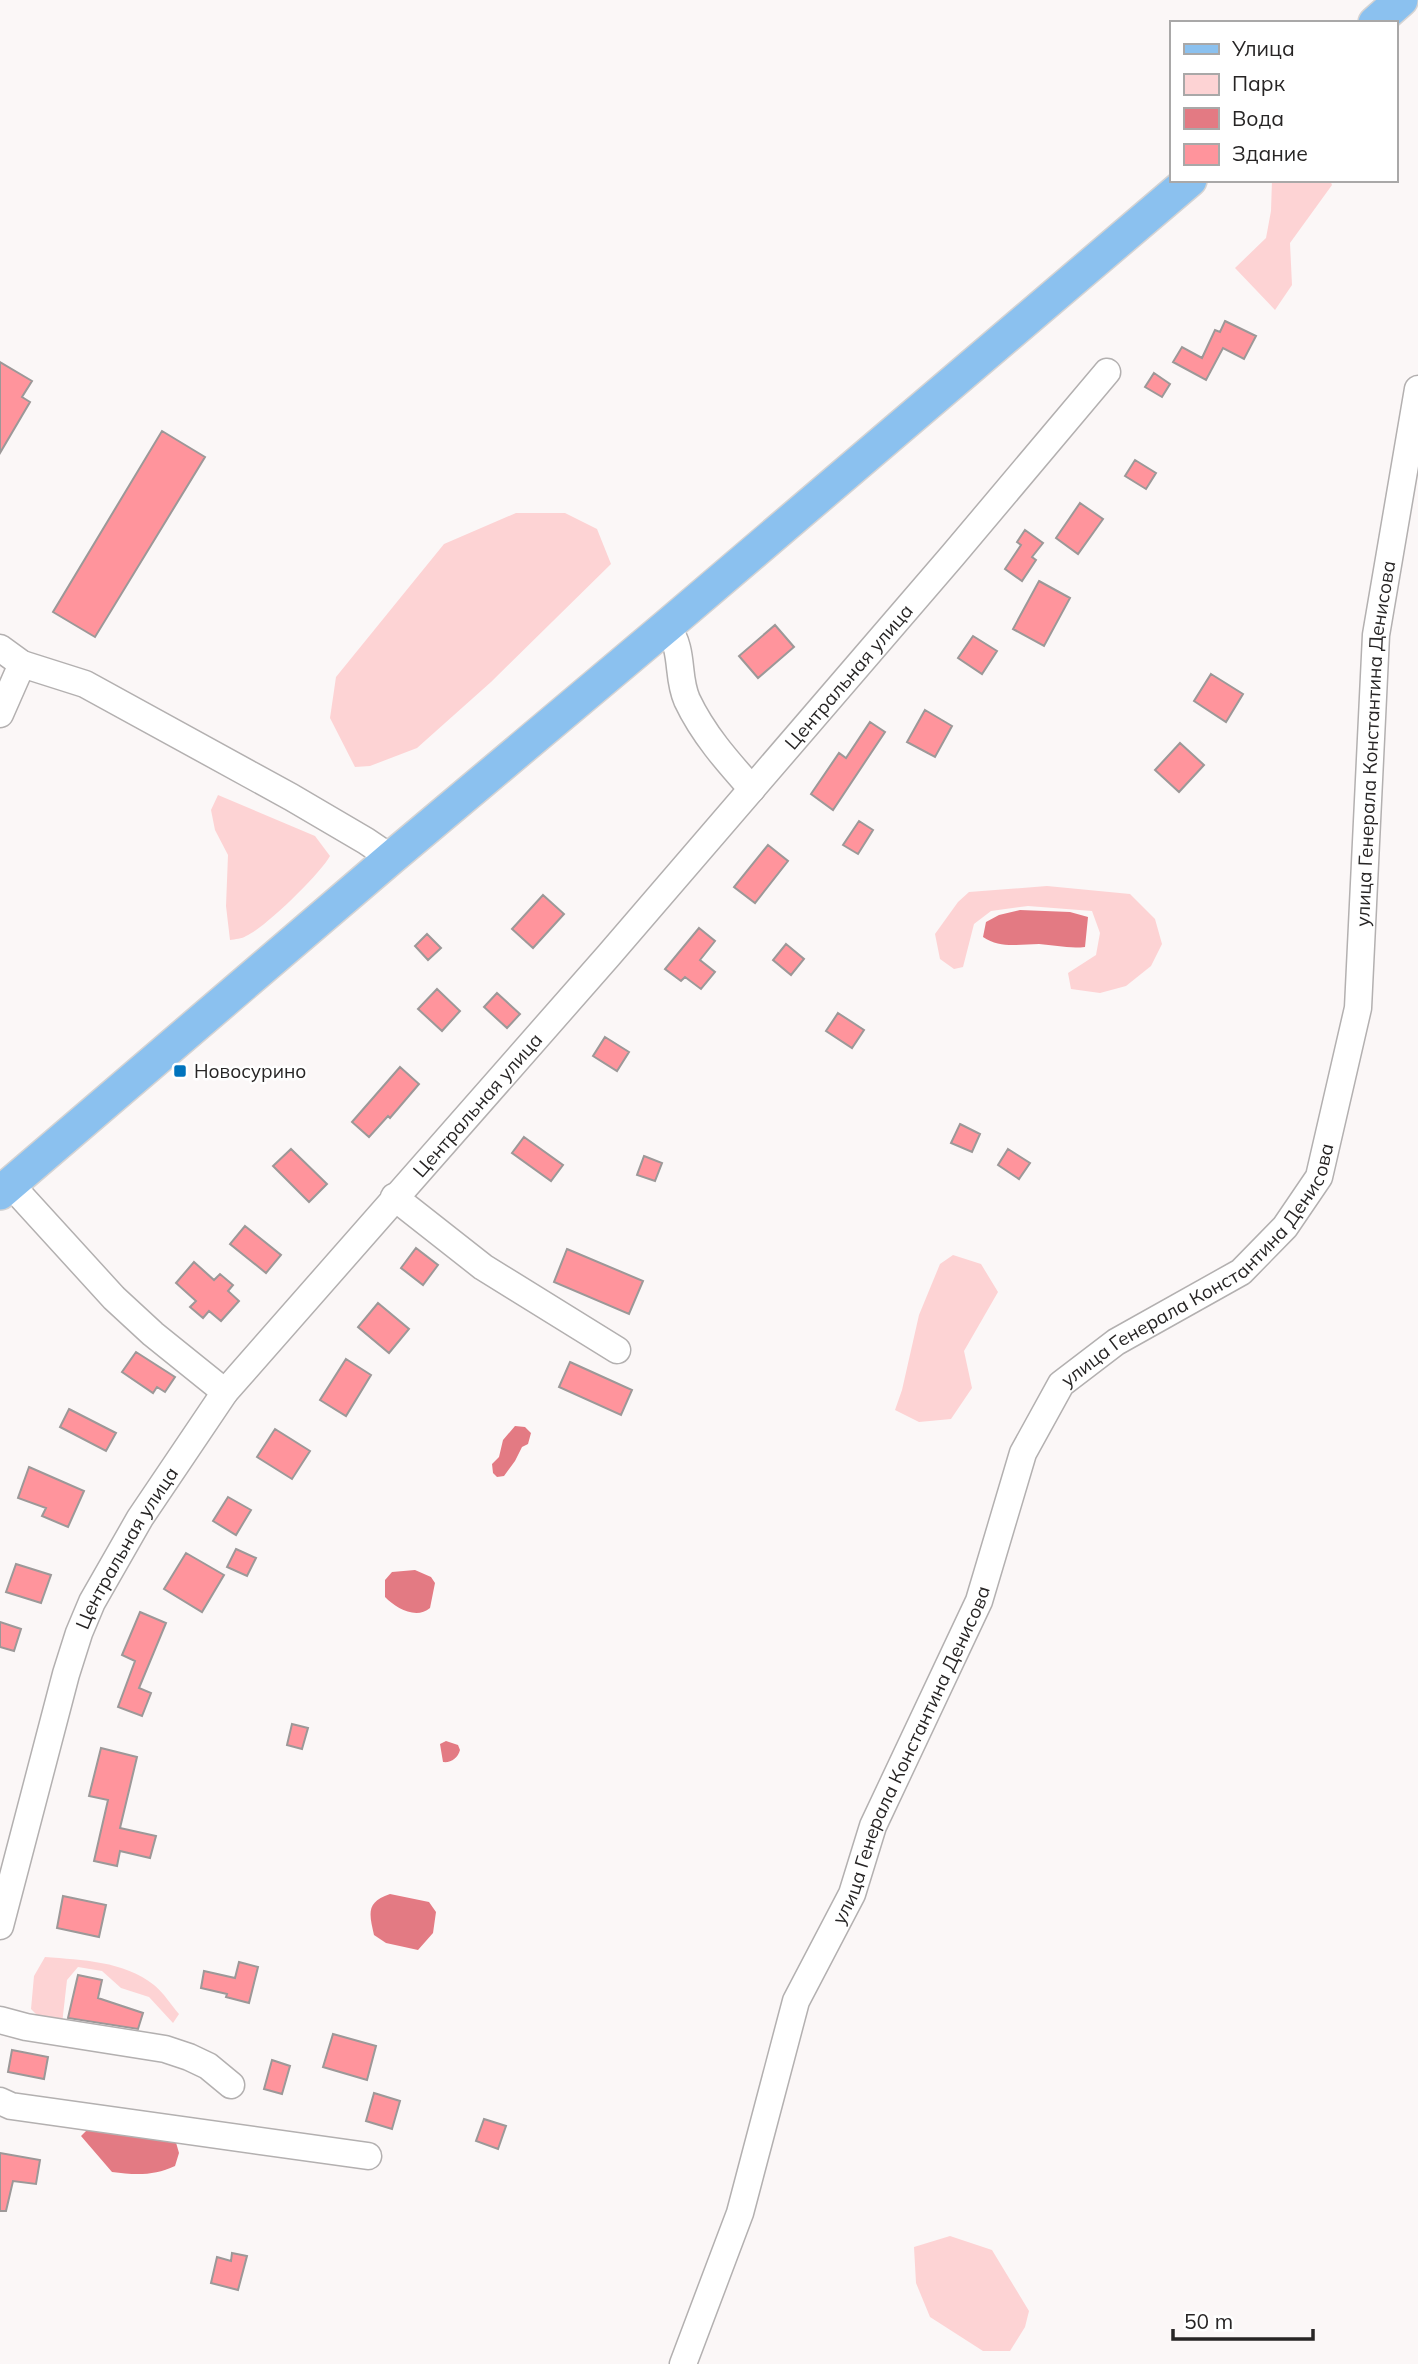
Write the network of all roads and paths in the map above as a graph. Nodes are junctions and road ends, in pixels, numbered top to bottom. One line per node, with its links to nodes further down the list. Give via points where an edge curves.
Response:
1 (1404, 0): 2 (street); 3 (main road)
2 (1418, 13)
3 (1378, 21)
4 (1188, 182): 7 (main road)
5 (1107, 372): 11 (street, Центральная улица)
6 (1418, 389): 22 (street, улица Генерала Константина Денисова, via 1376,635 1358,1008 1319,1177 1285,1227 1241,1272 1115,1342 1061,1384 1023,1453 979,1601 873,1826 852,1895 796,2001 740,2213)
7 (667, 626): 11 (street, via 676,639 686,697 712,744); 12 (main road)
8 (0, 648): 9 (street)
9 (22, 664): 10 (street); 12 (street, via 85,684 291,797)
10 (0, 714)
11 (751, 789): 14 (street, Центральная улица)
12 (391, 858): 13 (main road)
13 (5, 1189): 16 (street, via 153,1334)
14 (394, 1197): 15 (street, via 483,1267); 16 (street, Центральная улица)
15 (617, 1350)
16 (225, 1392): 17 (street, Центральная улица, via 140,1518 92,1602 66,1674)
17 (0, 1926)
18 (0, 2020): 19 (street, via 165,2049 208,2066)
19 (230, 2085)
20 (0, 2101): 21 (street)
21 (368, 2156)
22 (683, 2364)

